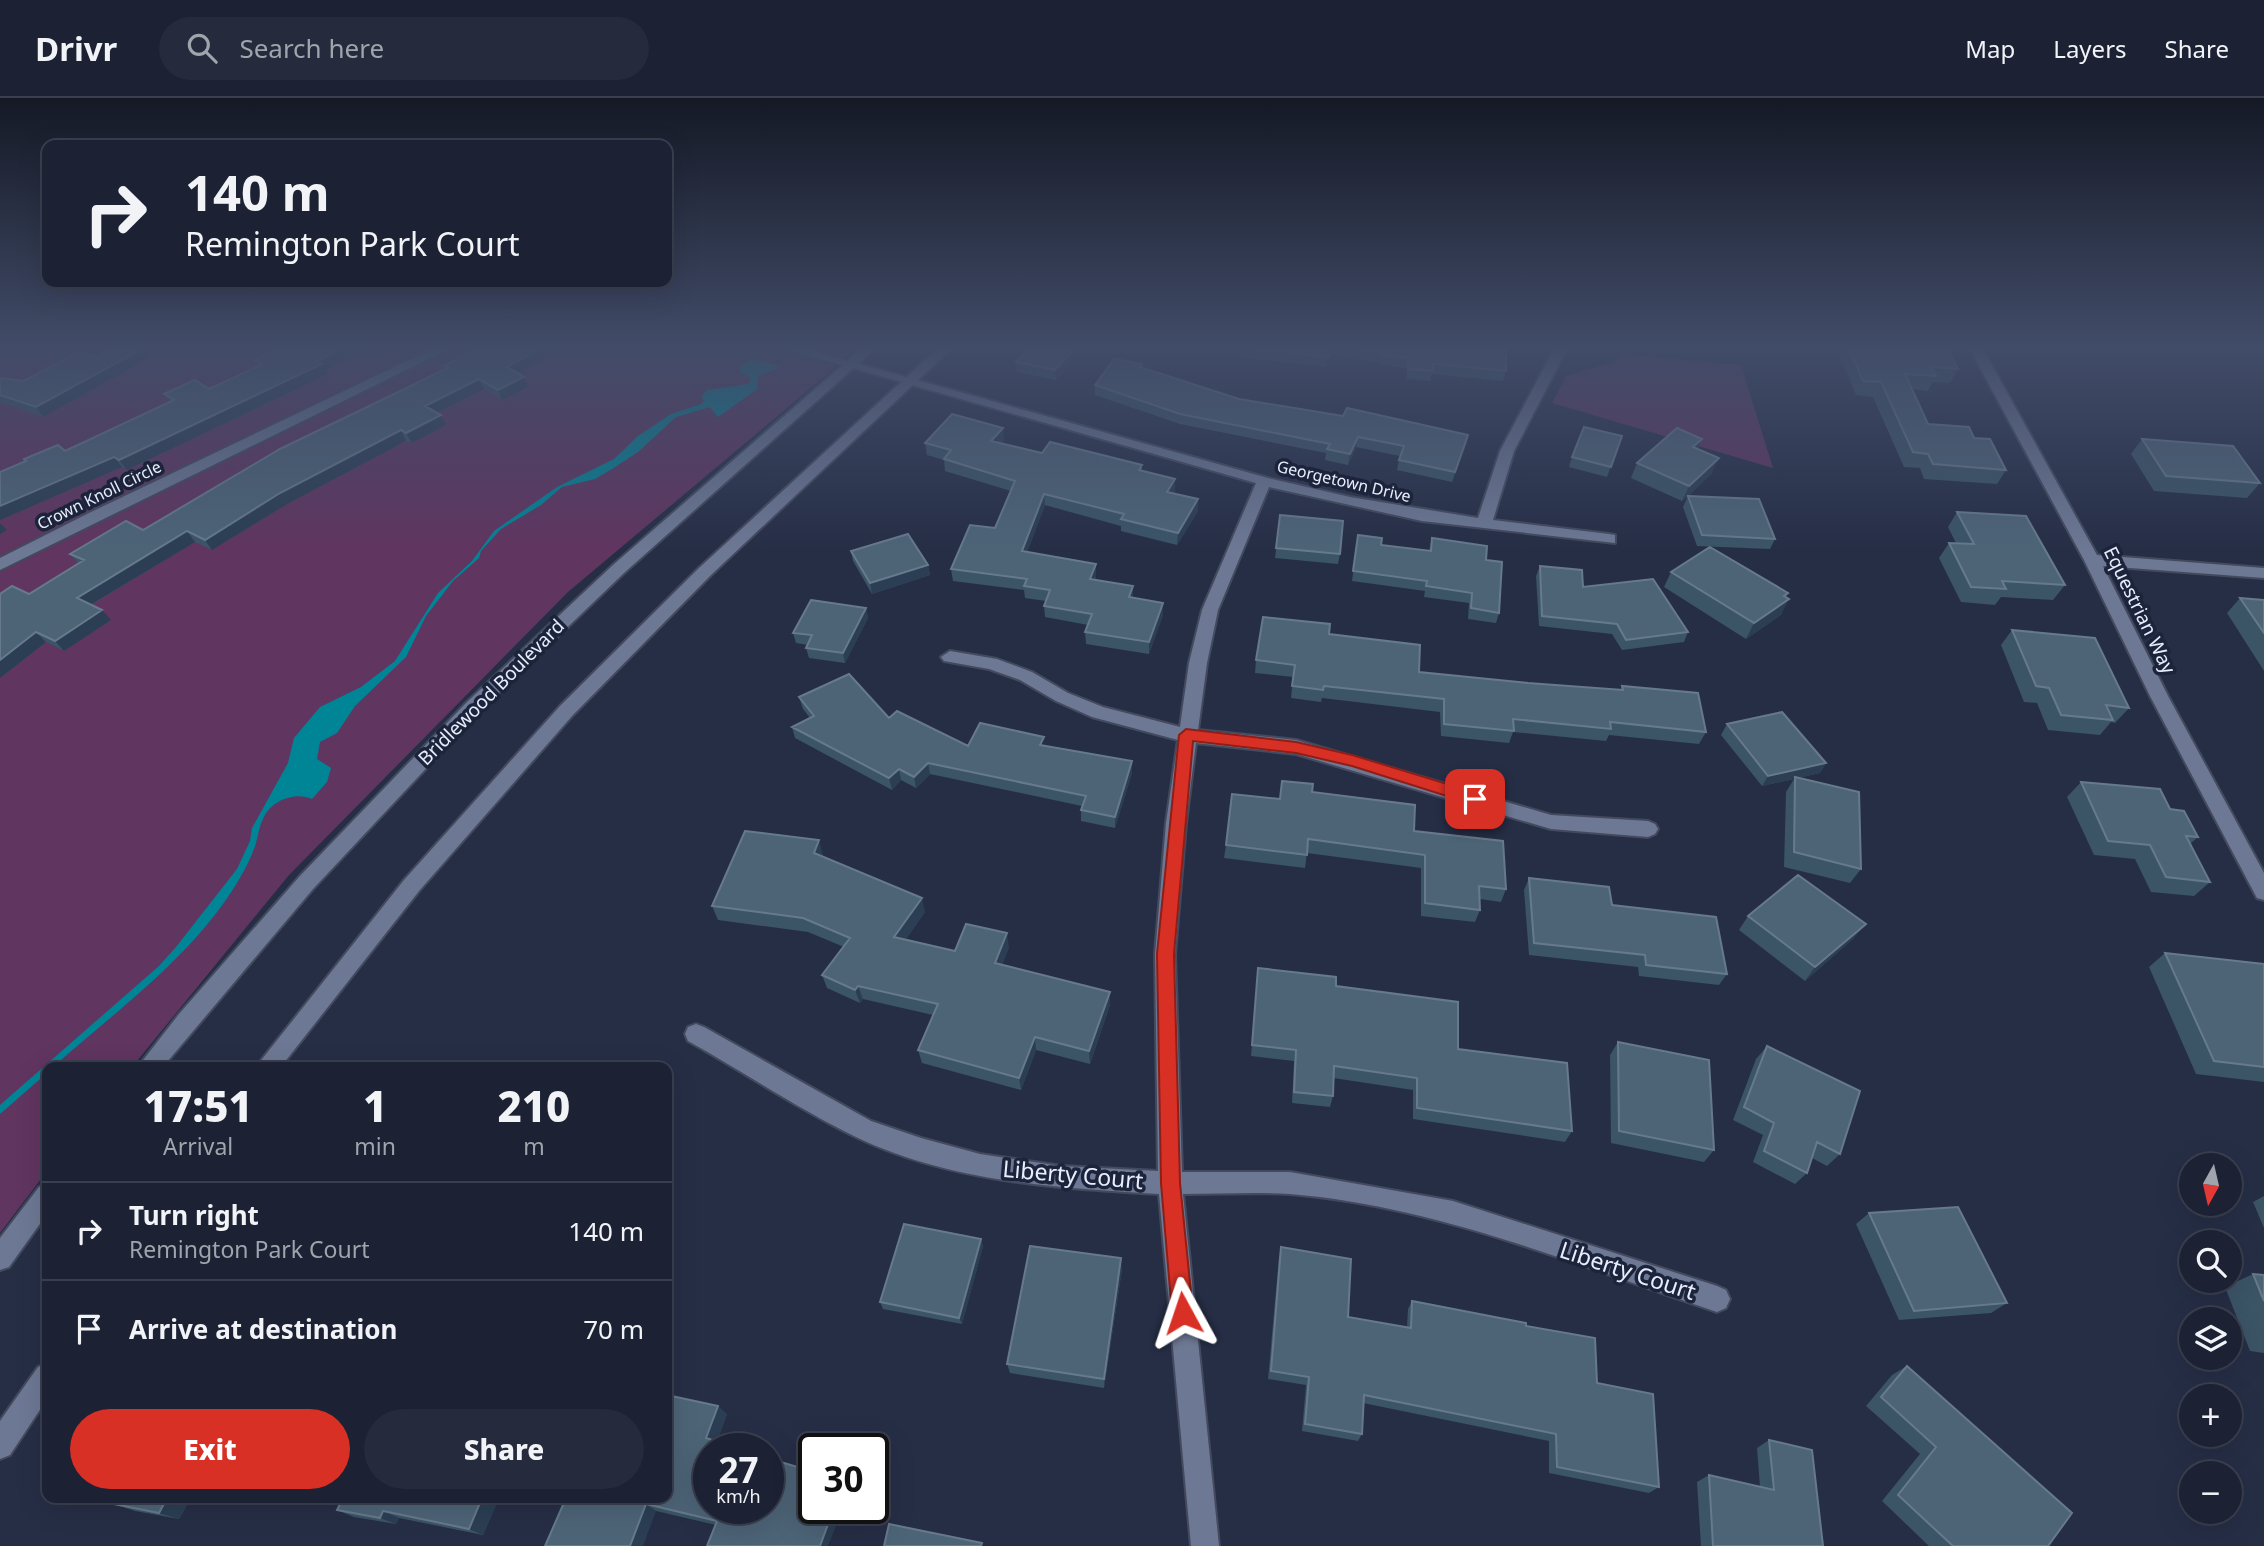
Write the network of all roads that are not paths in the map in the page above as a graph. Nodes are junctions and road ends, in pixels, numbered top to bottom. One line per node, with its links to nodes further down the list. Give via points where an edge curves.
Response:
1 (300, 417): 11 (street, Crown Knoll Circle)
2 (791, 417): 18 (street, Bridlewood Boulevard, via 472,707 274,917)
3 (871, 417): 19 (street, via 568,708 472,814)
4 (1035, 417): 7 (street, Georgetown Drive)
5 (1525, 417): 8 (street, via 1507,451)
6 (2014, 417): 10 (street, Equestrian Way)
7 (1264, 481): 8 (street, Georgetown Drive); 14 (street, via 1210,610)
8 (1484, 525): 9 (street, Georgetown Drive)
9 (1609, 539)
10 (2092, 560): 12 (street); 16 (street, Equestrian Way)
11 (0, 565)
12 (2264, 573)
13 (950, 657): 14 (street, via 991,663 1098,712)
14 (1186, 735): 15 (street, via 1296,747 1551,822); 20 (street, via 1166,954)
15 (1648, 829)
16 (2264, 892)
17 (696, 1034): 20 (street, Liberty Court, via 864,1129 921,1149 980,1165 1061,1177)
18 (153, 1062)
19 (272, 1062)
20 (1170, 1183): 23 (street, Liberty Court, via 1290,1183 1453,1213); 26 (street)
21 (42, 1202): 22 (street)
22 (0, 1258)
23 (1717, 1299)
24 (42, 1383): 25 (street)
25 (0, 1445)
26 (1205, 1546)

